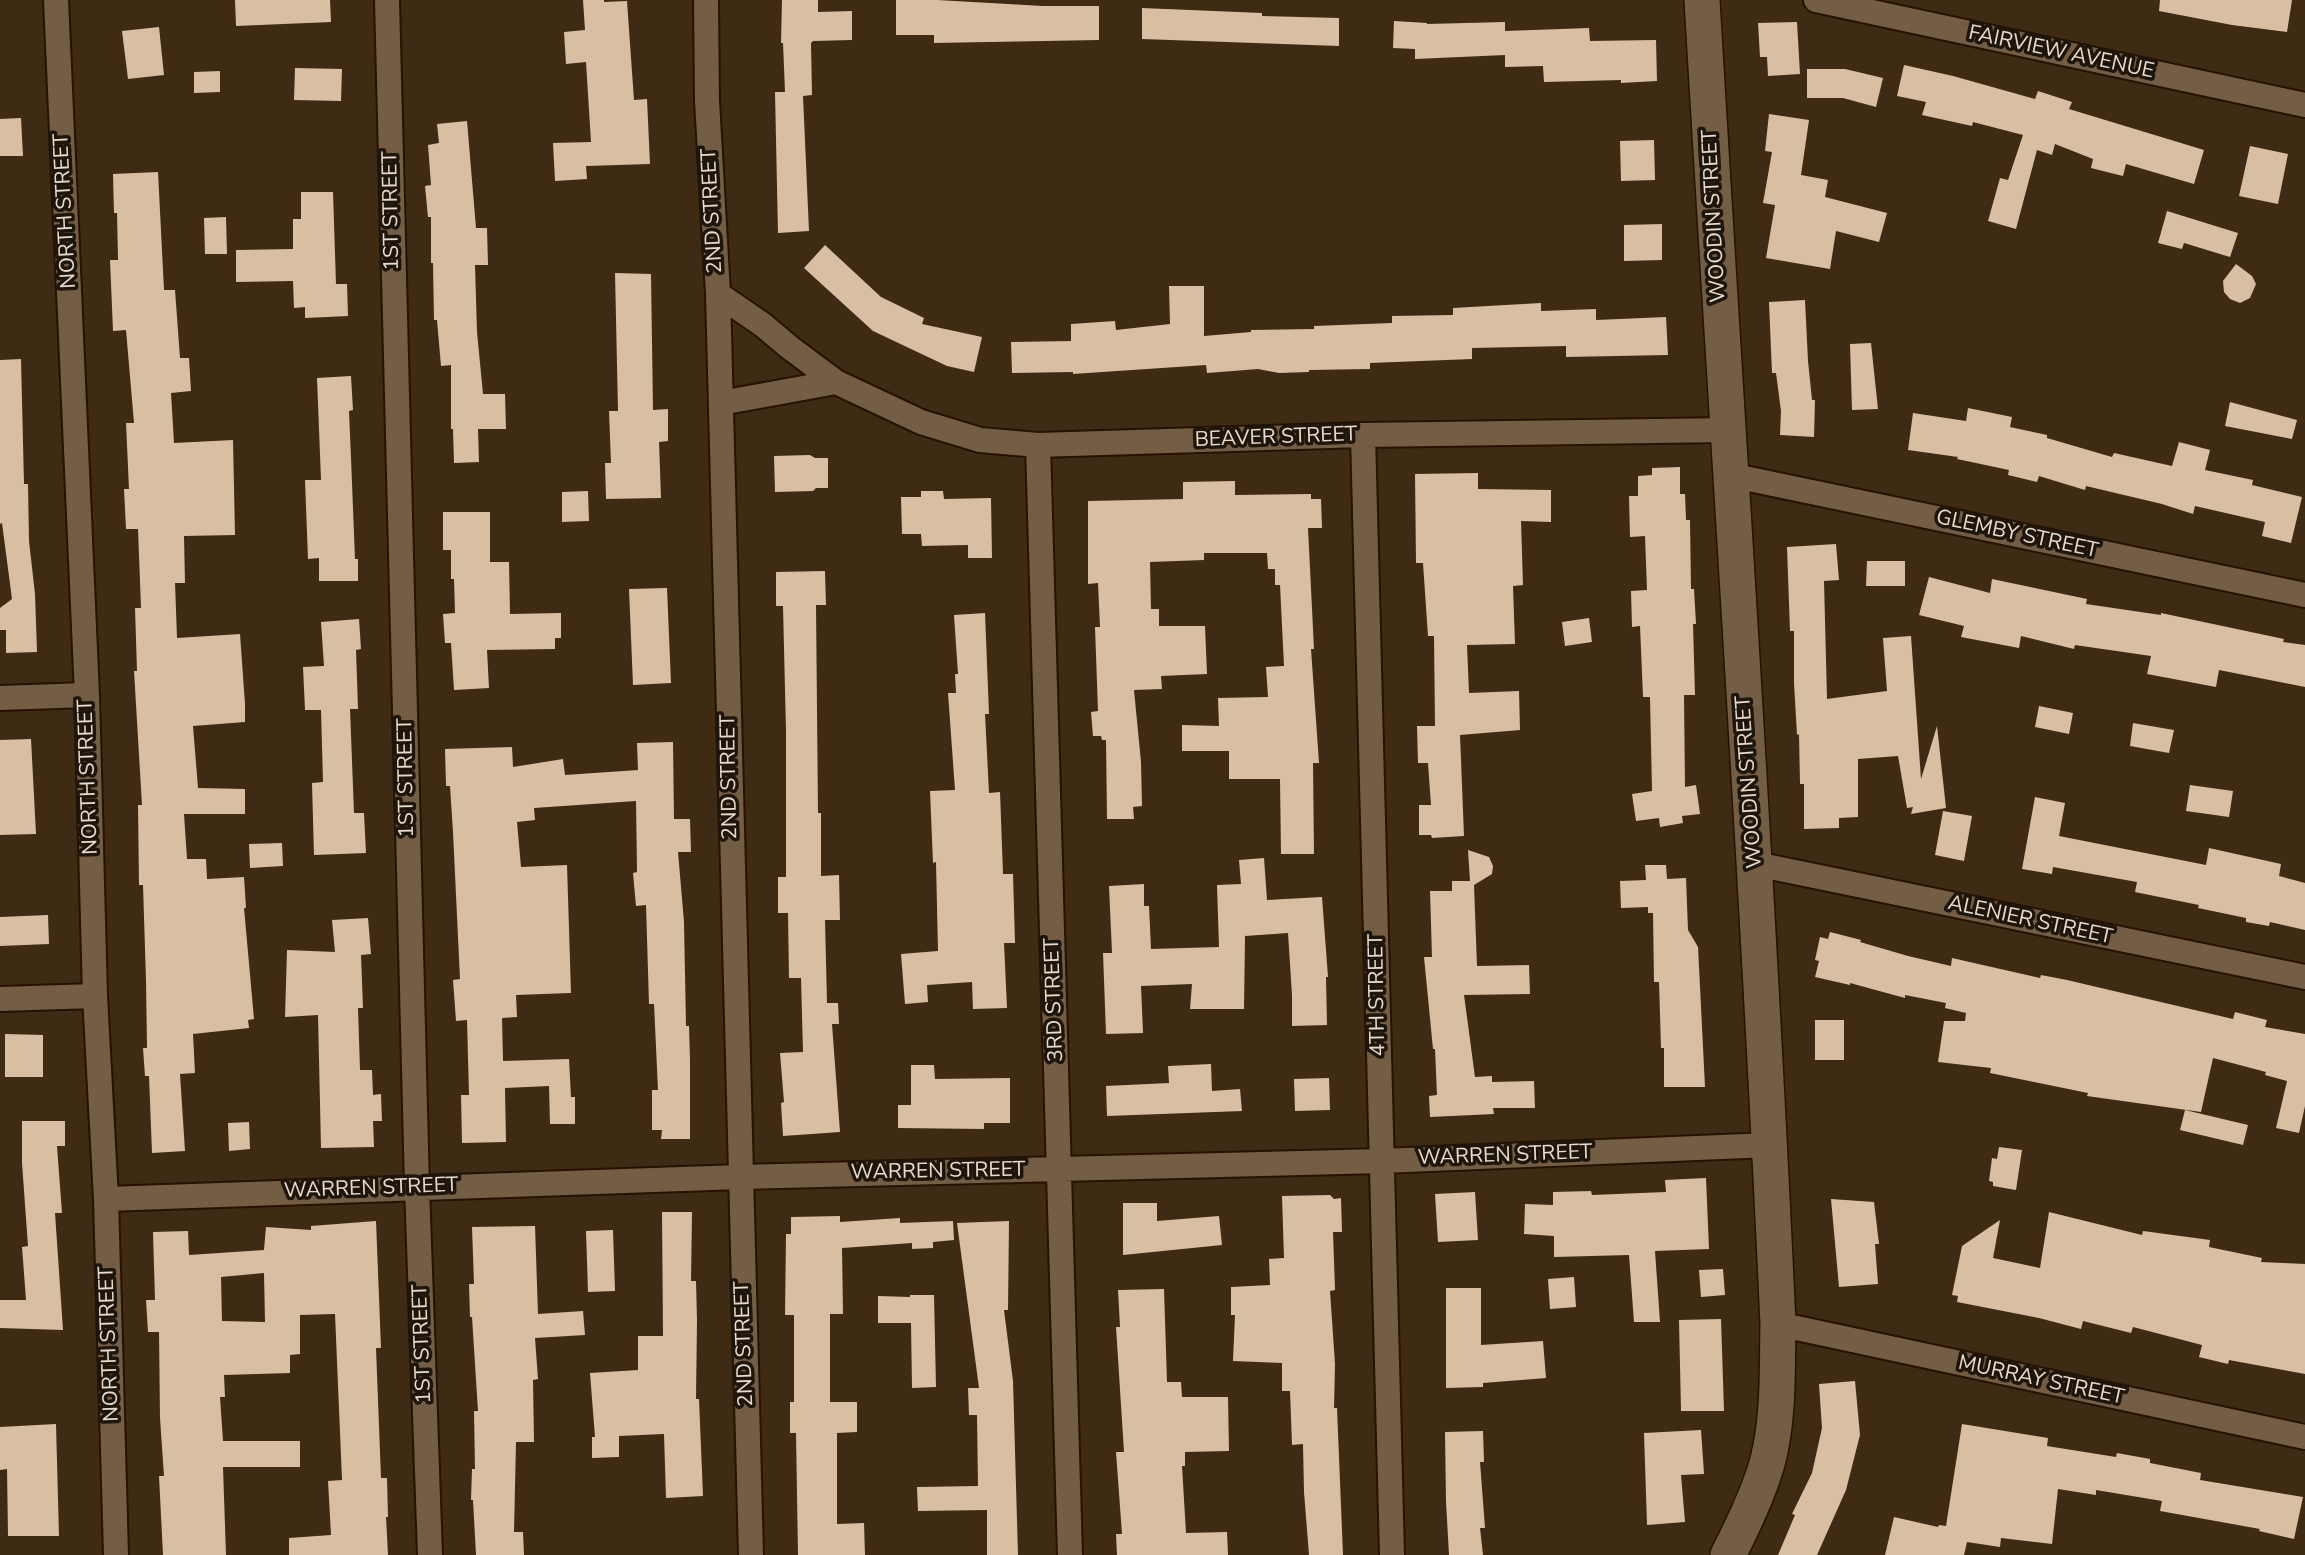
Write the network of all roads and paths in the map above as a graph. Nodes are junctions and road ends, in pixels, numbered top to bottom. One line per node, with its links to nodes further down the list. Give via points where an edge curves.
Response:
1 (56, 0): 15 (street, NORTH STREET)
2 (387, 0): 25 (street, 1ST STREET)
3 (706, 0): 7 (street, 2ND STREET, via 706,101)
4 (1702, 0): 10 (main road, WOODIN STREET)
5 (1816, 0): 6 (street, FAIRVIEW AVENUE)
6 (2305, 105)
7 (718, 295): 8 (street, BEAVER STREET); 9 (street, 2ND STREET)
8 (836, 382): 9 (street); 12 (street, BEAVER STREET, via 921,422 980,440)
9 (721, 403): 24 (street, 2ND STREET)
10 (1728, 430): 11 (street, BEAVER STREET); 13 (main road, WOODIN STREET)
11 (1363, 435): 12 (street, BEAVER STREET); 22 (street, 4TH STREET)
12 (1038, 445): 23 (street, 3RD STREET)
13 (1730, 475): 14 (street, GLEMBY STREET); 17 (main road, WOODIN STREET)
14 (2305, 595)
15 (87, 695): 16 (street); 19 (street, NORTH STREET)
16 (0, 698)
17 (1756, 864): 18 (street, ALENIER STREET); 21 (main road, WOODIN STREET)
18 (2305, 977)
19 (96, 996): 20 (street); 26 (street, NORTH STREET)
20 (0, 999)
21 (1770, 1145): 22 (street, WARREN STREET); 27 (main road, WOODIN STREET)
22 (1382, 1161): 23 (street, WARREN STREET); 33 (street, 4TH STREET)
23 (1060, 1169): 24 (street, WARREN STREET); 32 (street, 3RD STREET)
24 (740, 1177): 25 (street, WARREN STREET); 31 (street, 2ND STREET)
25 (417, 1187): 26 (street, WARREN STREET); 30 (street, 1ST STREET)
26 (106, 1199): 29 (street, NORTH STREET)
27 (1778, 1324): 28 (street, MURRAY STREET); 34 (main road, WOODIN STREET, via 1777,1401 1768,1458)
28 (2305, 1437)
29 (116, 1555)
30 (430, 1555)
31 (751, 1555)
32 (1070, 1555)
33 (1392, 1555)
34 (1728, 1555)

